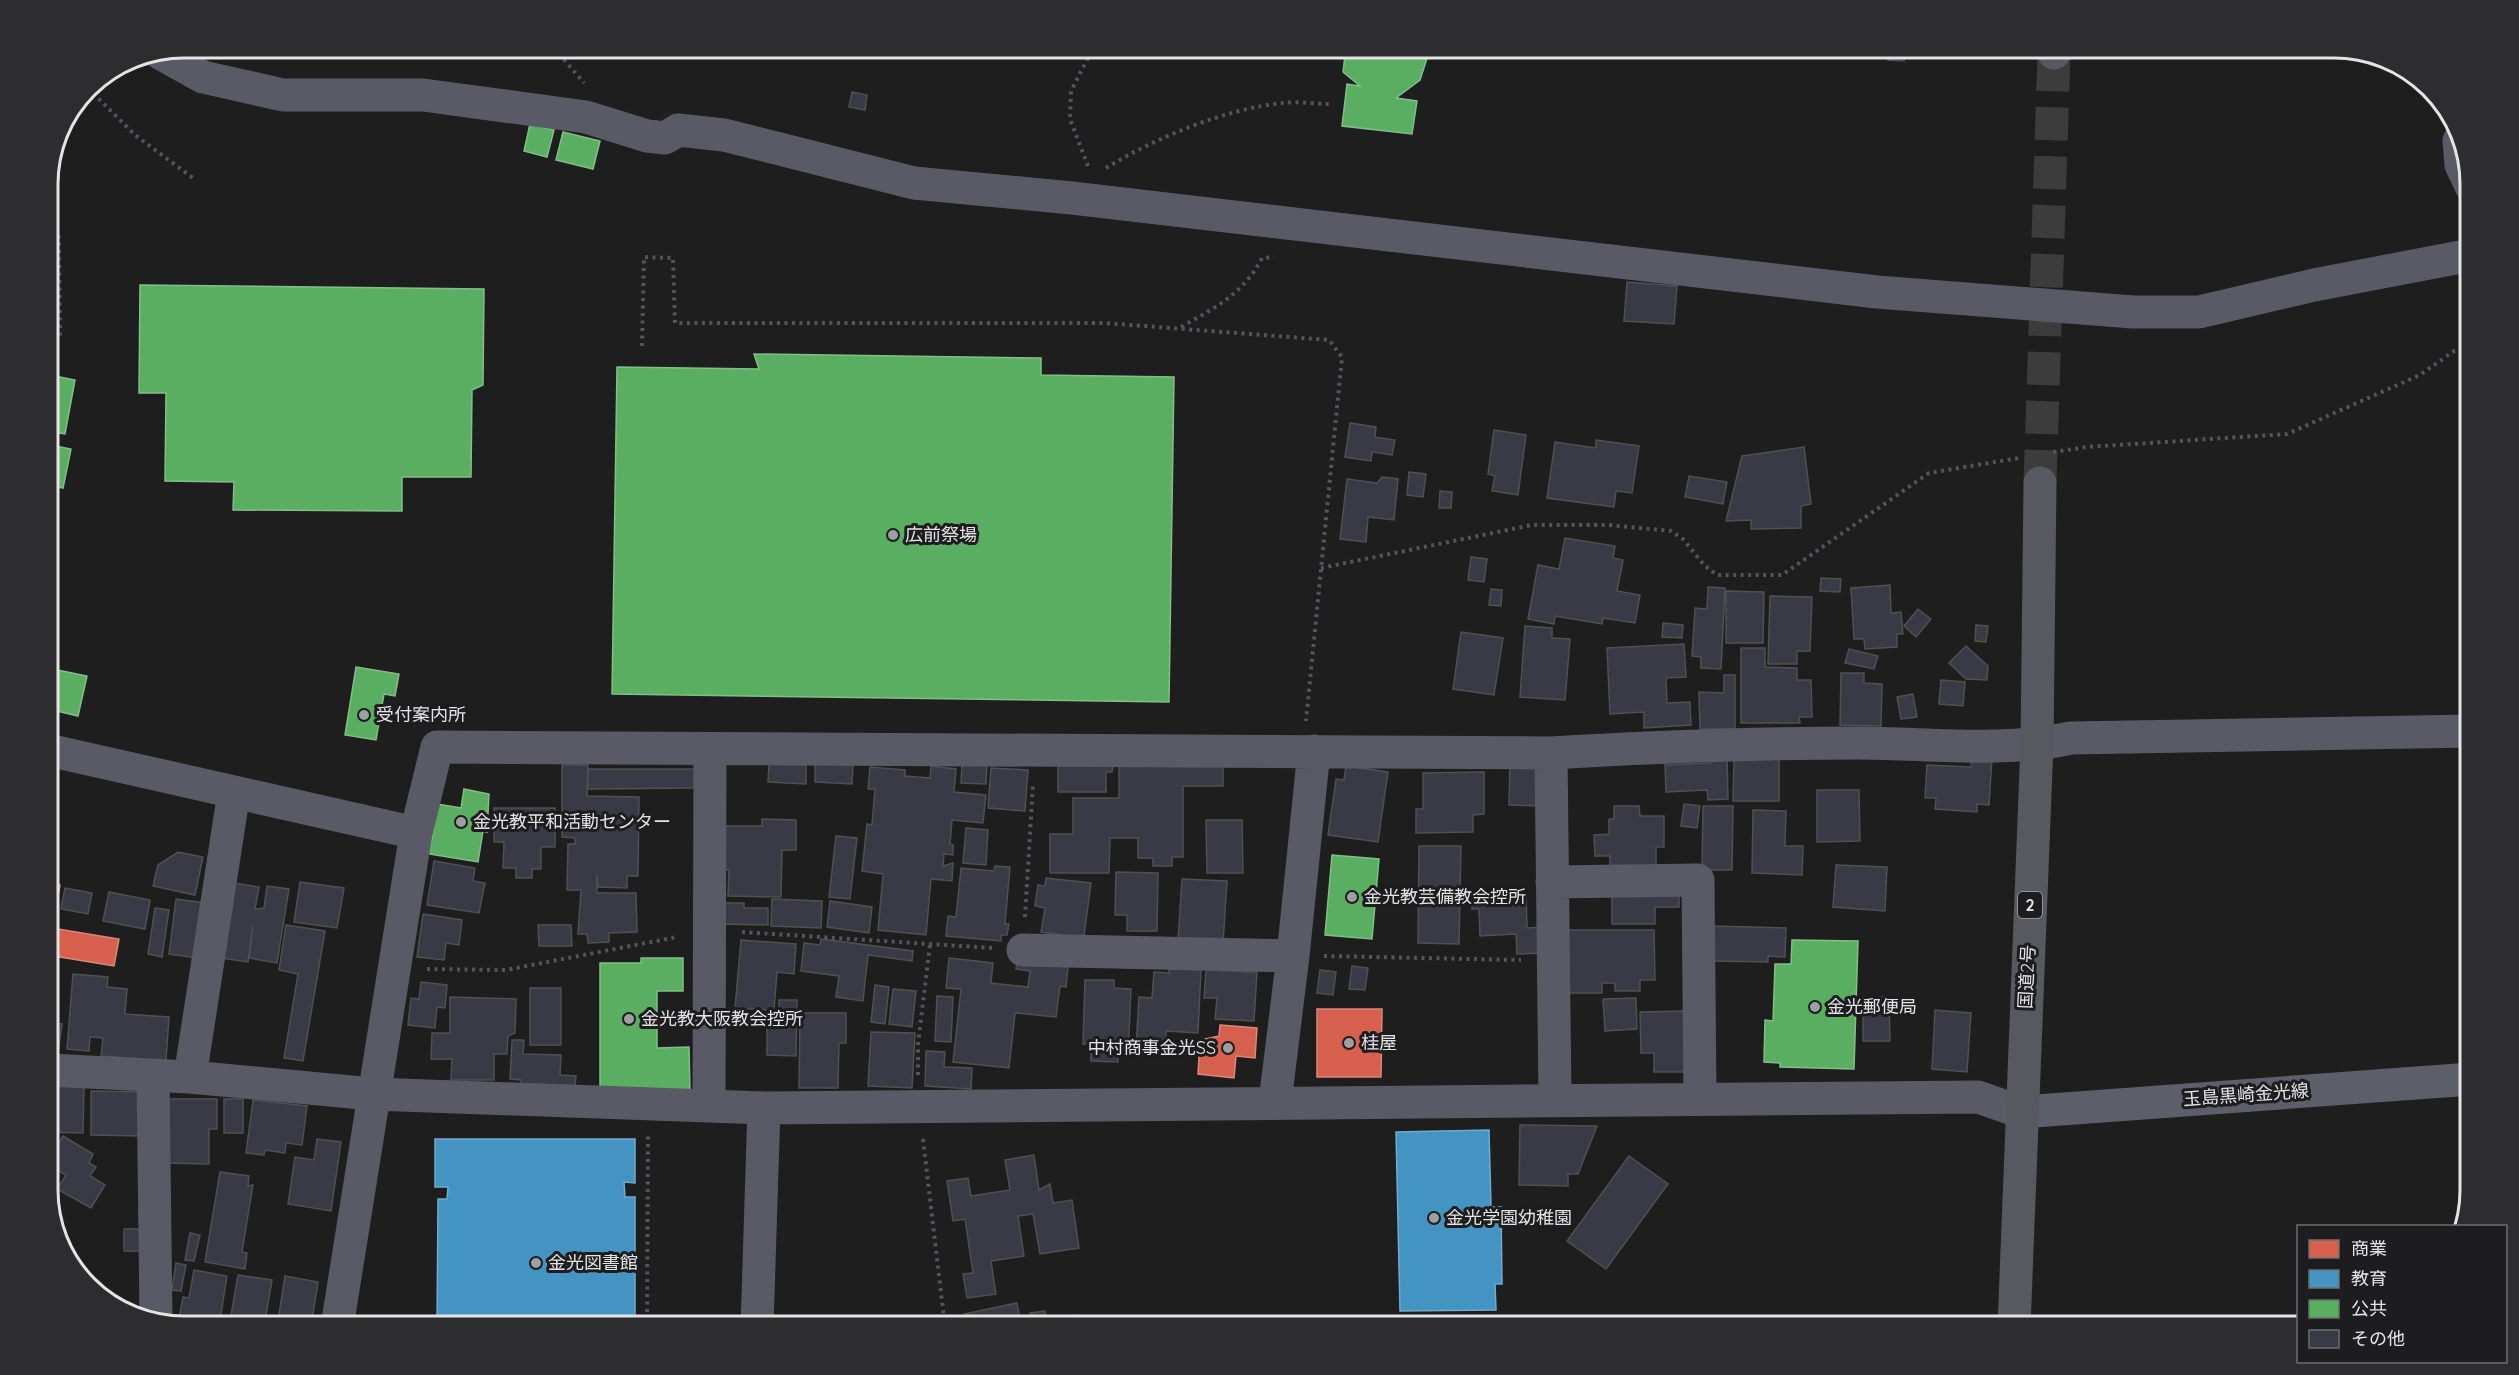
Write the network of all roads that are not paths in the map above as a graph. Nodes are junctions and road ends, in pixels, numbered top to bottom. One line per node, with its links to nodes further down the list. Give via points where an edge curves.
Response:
1 (172, 60): 2 (street, via 203,77 283,95 435,97 586,117 647,136 665,138 678,130 724,135 914,183 1088,190 1877,292 2133,312 2199,312)
2 (2460, 257)
3 (2039, 464): 5 (highway, 国道2号 / 2)
4 (2460, 731): 5 (street, via 2071,738)
5 (2037, 744): 9 (street, via 1704,744); 25 (highway, 国道2号 / 2)
6 (710, 749): 7 (street); 11 (street, via 437,747); 23 (street)
7 (1309, 751): 9 (street); 14 (street)
8 (59, 752): 10 (street)
9 (1551, 753): 12 (street)
10 (234, 792): 11 (street); 17 (street)
11 (416, 833): 19 (street)
12 (1552, 882): 20 (street, via 1698,880); 21 (street)
13 (1023, 950): 14 (street)
14 (1293, 956): 22 (street)
15 (59, 1071): 16 (street)
16 (153, 1076): 17 (street); 26 (street)
17 (190, 1077): 19 (street)
18 (2460, 1080): 25 (main road, 玉島黒崎金光線)
19 (373, 1094): 23 (street); 27 (street)
20 (1700, 1098): 21 (street); 25 (street, via 1978,1097)
21 (1555, 1099): 22 (street)
22 (1275, 1102): 24 (street)
23 (709, 1106): 24 (street)
24 (764, 1108): 28 (street)
25 (2021, 1112): 29 (highway, 国道2号 / 2)
26 (156, 1313)
27 (340, 1316)
28 (758, 1316)
29 (2014, 1316)

